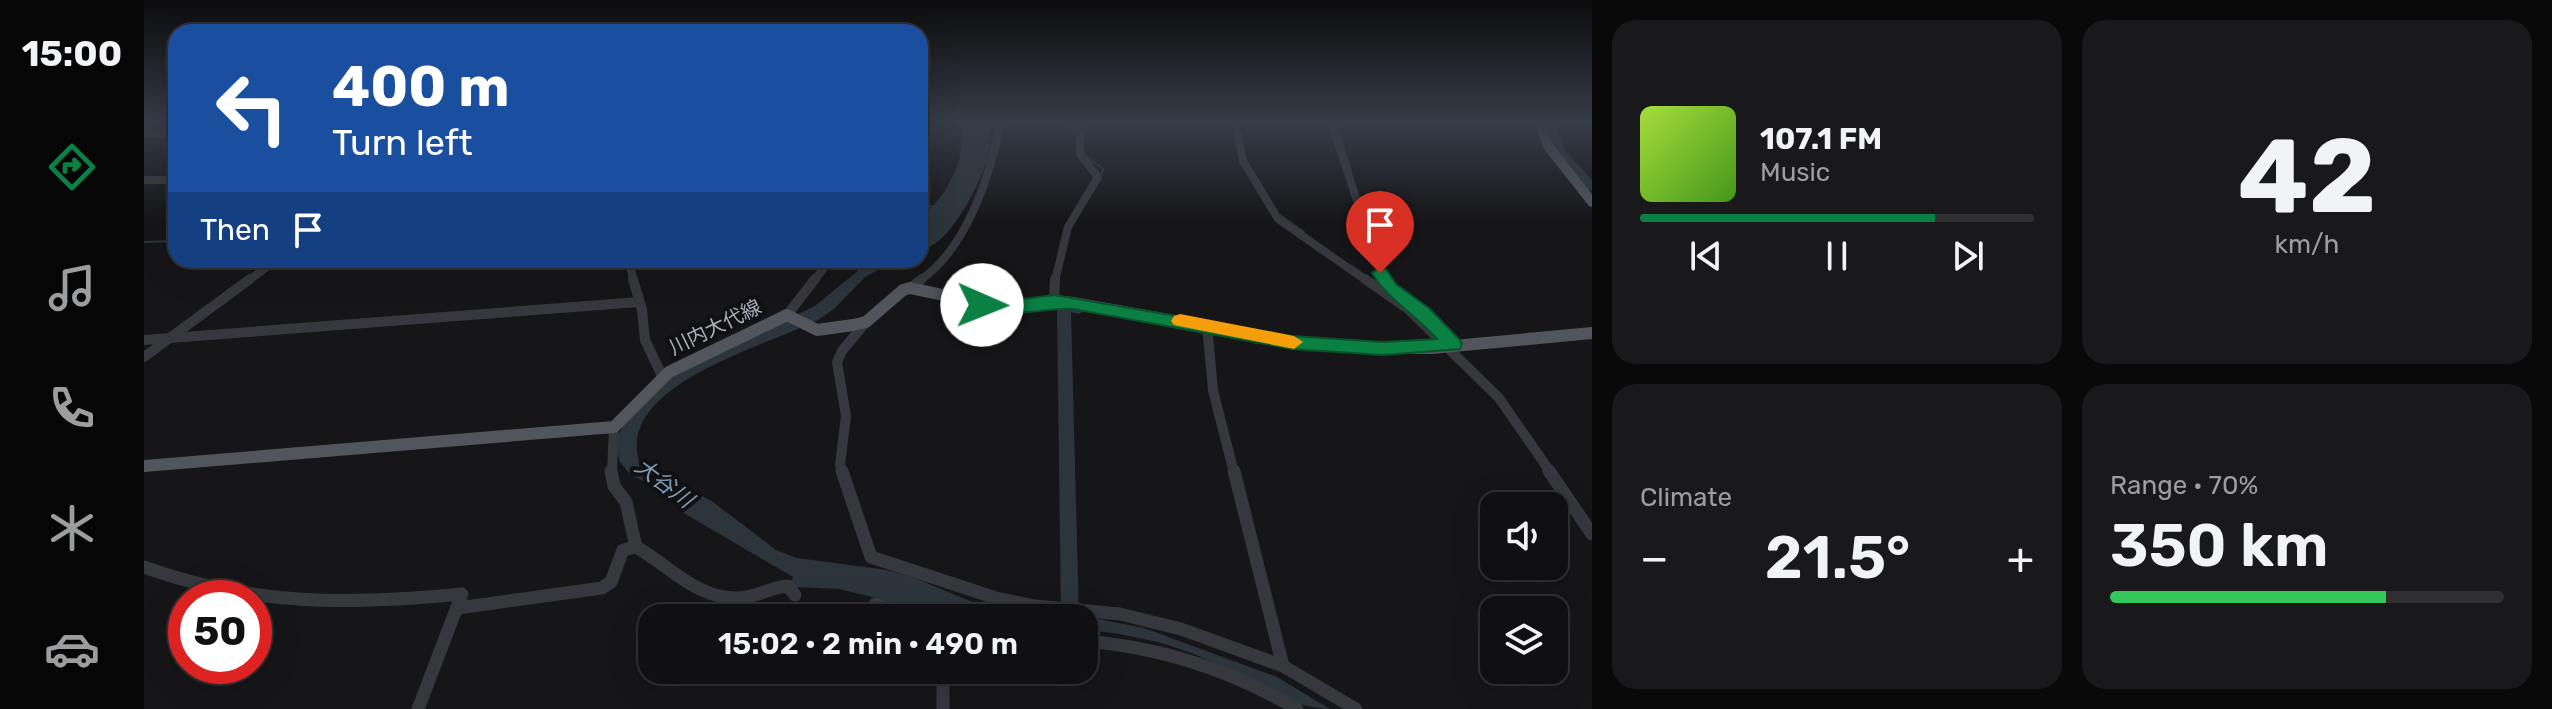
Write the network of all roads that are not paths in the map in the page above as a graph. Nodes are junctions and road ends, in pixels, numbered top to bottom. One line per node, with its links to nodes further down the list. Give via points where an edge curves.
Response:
1 (994, 156): 12 (street, via 968,223 928,276)
2 (1081, 156): 13 (street, via 1098,177 1078,206 1061,249)
3 (1242, 156): 21 (street, via 1278,219 1408,309)
4 (1342, 156): 21 (street, via 1382,277 1424,313)
5 (1556, 156): 8 (main road)
6 (144, 180): 7 (street)
7 (168, 180)
8 (1592, 202)
9 (265, 268): 19 (street)
10 (630, 268): 14 (street)
11 (824, 268): 15 (street)
12 (910, 288): 13 (main road, via 999,307); 16 (main road)
13 (1054, 301): 17 (main road)
14 (639, 302): 19 (street); 23 (street, via 645,340)
15 (789, 316): 16 (main road, 川内大代線, via 817,330); 23 (main road, 川内大代線)
16 (866, 322): 32 (street, via 837,362 846,416 840,465 871,557 996,598 1156,622)
17 (1207, 325): 21 (main road, via 1292,342); 32 (street, via 1213,390)
18 (1592, 333): 21 (main road)
19 (170, 338): 20 (street); 22 (street)
20 (144, 340)
21 (1449, 347): 26 (street, via 1507,406)
22 (144, 357)
23 (663, 378): 24 (main road, 川内大代線)
24 (613, 432): 25 (main road, via 586,427); 27 (street, via 614,486 626,502)
25 (144, 466)
26 (1592, 534)
27 (636, 547): 29 (street, via 674,576 720,594 745,597 788,586); 30 (street, via 623,550 611,582 595,591)
28 (144, 567): 30 (street, via 183,583 249,597 349,604 462,594)
29 (795, 595)
30 (458, 608): 34 (street)
31 (1098, 642): 36 (street, via 1169,655 1276,695)
32 (1283, 666): 37 (street)
33 (943, 684): 35 (street)
34 (418, 709)
35 (943, 709)
36 (1297, 709)
37 (1356, 709)

